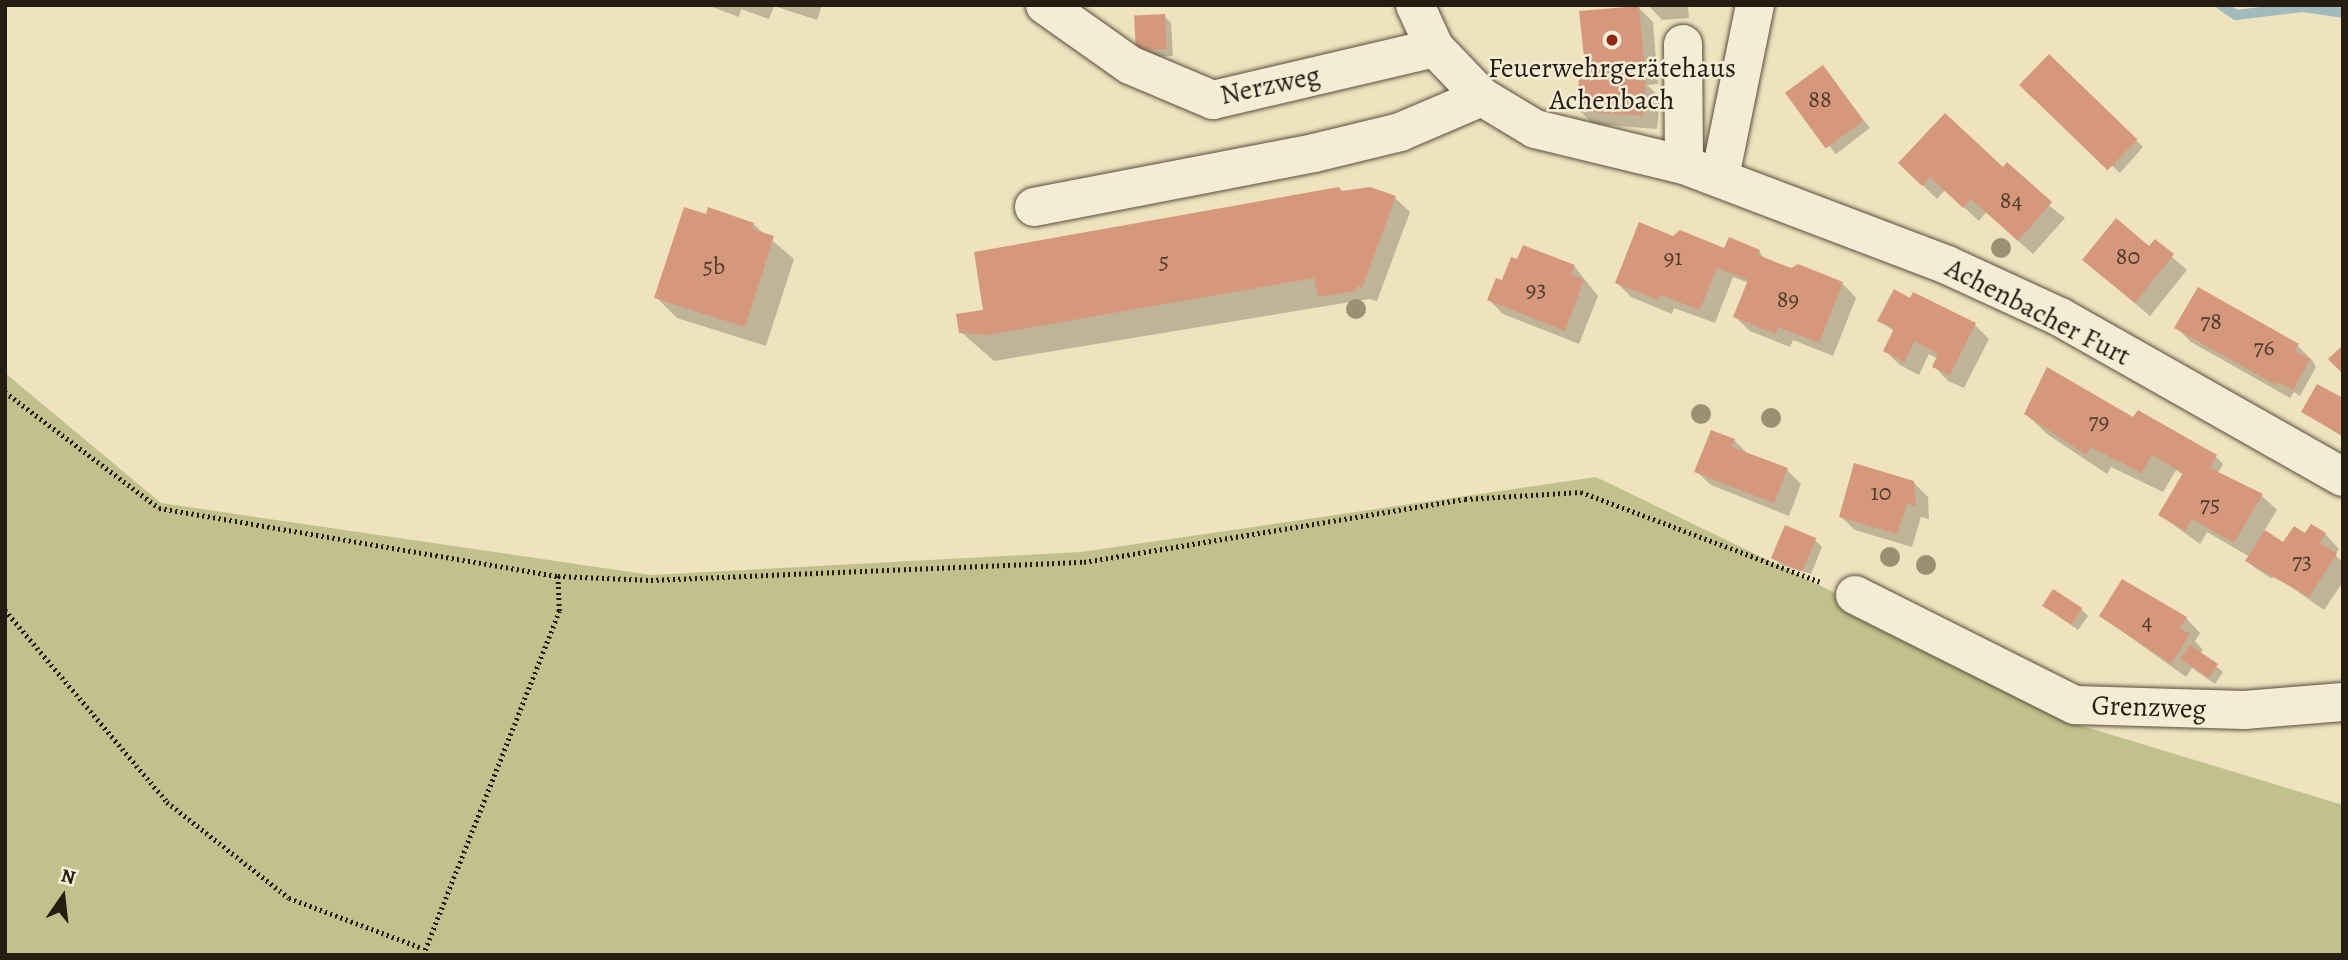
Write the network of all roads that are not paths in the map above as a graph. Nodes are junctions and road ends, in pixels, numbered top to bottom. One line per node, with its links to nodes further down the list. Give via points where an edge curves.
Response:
1 (1045, 5): 5 (street, Nerzweg, via 1130,65 1213,100)
2 (1415, 5): 5 (street, Achenbacher Furt)
3 (1755, 5): 8 (street)
4 (1683, 44): 7 (street)
5 (1435, 48): 6 (street, Achenbacher Furt)
6 (1482, 97): 7 (street, Achenbacher Furt, via 1535,129); 9 (street, via 1400,132)
7 (1684, 164): 8 (street, Achenbacher Furt)
8 (1720, 177): 10 (street, Achenbacher Furt, via 1947,265 2060,317)
9 (1034, 207)
10 (2343, 477)
11 (1855, 594): 12 (street, Grenzweg, via 2075,705 2244,710)
12 (2343, 702)

